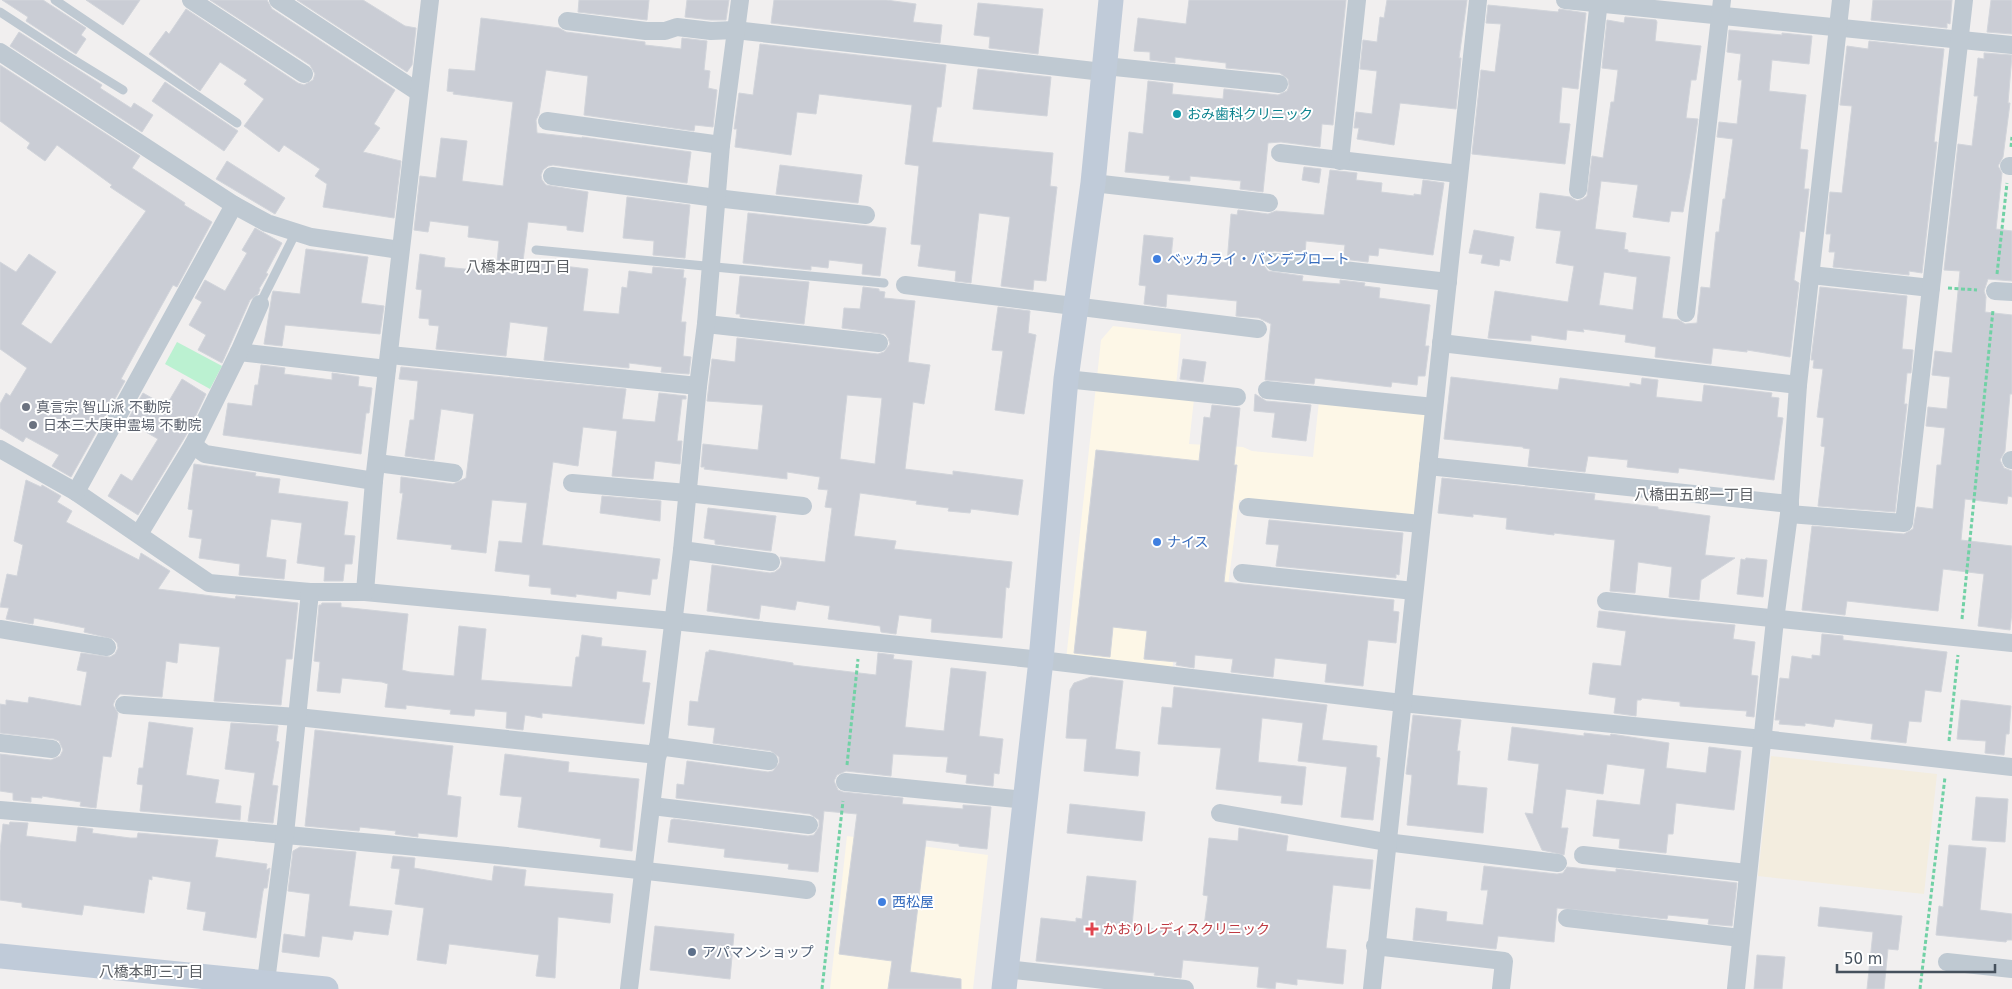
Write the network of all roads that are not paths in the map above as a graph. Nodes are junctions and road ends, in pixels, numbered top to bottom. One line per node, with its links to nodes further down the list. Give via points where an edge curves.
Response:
1 (55, 0): 27 (lane)
2 (191, 0): 22 (street)
3 (278, 0): 25 (street)
4 (430, 0): 25 (street)
5 (740, 0): 17 (street)
6 (1111, 0): 21 (street)
7 (1357, 0): 30 (street)
8 (1478, 0): 31 (street)
9 (1565, 0): 12 (street)
10 (1841, 0): 16 (street)
11 (1964, 0): 18 (street)
12 (1598, 2): 13 (street); 34 (street)
13 (1721, 8): 16 (street); 51 (street)
14 (0, 12): 24 (lane)
15 (567, 21): 17 (street, via 646,31 666,31 677,27)
16 (1838, 29): 18 (street); 44 (street)
17 (735, 30): 21 (street); 28 (street)
18 (1960, 40): 19 (street); 48 (street)
19 (2012, 45)
20 (0, 52): 37 (street)
21 (1104, 69): 23 (street); 33 (street)
22 (304, 74)
23 (1279, 84)
24 (123, 90)
25 (418, 92): 40 (street)
26 (547, 121): 28 (street)
27 (237, 123)
28 (721, 145): 35 (street)
29 (1280, 153): 30 (street)
30 (1340, 161): 31 (street)
31 (1459, 174): 45 (street)
32 (552, 176): 35 (street)
33 (1093, 183): 36 (street); 50 (street)
34 (1578, 190)
35 (716, 198): 38 (street); 43 (street)
36 (1269, 203)
37 (234, 205): 39 (street, via 267,223); 71 (street)
38 (866, 215)
39 (296, 232): 40 (street, via 310,237); 49 (lane)
40 (400, 250): 57 (street)
41 (536, 250): 43 (lane)
42 (1274, 262): 45 (street)
43 (711, 266): 46 (lane); 52 (street)
44 (1811, 274): 48 (street); 59 (street)
45 (1448, 282): 55 (street)
46 (884, 283)
47 (905, 285): 50 (street)
48 (1931, 288): 75 (street, via 1904,522)
49 (260, 304): 56 (street)
50 (1076, 308): 53 (street); 58 (street)
51 (1686, 312)
52 (706, 324): 54 (street); 60 (street)
53 (1258, 329)
54 (879, 343)
55 (1441, 343): 59 (street); 63 (street)
56 (239, 352): 57 (street); 64 (street)
57 (389, 362): 60 (street); 66 (street)
58 (1066, 379): 62 (street); 90 (street)
59 (1798, 385): 75 (street)
60 (698, 386): 72 (street)
61 (1267, 390): 63 (street)
62 (1237, 397)
63 (1434, 407): 67 (street)
64 (193, 445): 69 (street, via 205,454); 77 (street)
65 (0, 450): 71 (street)
66 (376, 463): 68 (street); 69 (street)
67 (1428, 466): 75 (street); 76 (street)
68 (454, 473)
69 (374, 480): 83 (street)
70 (572, 483): 72 (street)
71 (76, 492): 77 (street)
72 (687, 493): 73 (street); 78 (street)
73 (803, 506)
74 (1248, 507): 76 (street)
75 (1789, 509): 85 (street)
76 (1421, 524): 81 (street)
77 (139, 534): 82 (street, via 209,583)
78 (682, 550): 79 (street); 86 (street)
79 (771, 562)
80 (1242, 573): 81 (street)
81 (1414, 591): 91 (street)
82 (310, 592): 83 (street); 93 (street)
83 (364, 592): 86 (street)
84 (1606, 600): 85 (street)
85 (1775, 620): 88 (street); 94 (street)
86 (673, 621): 90 (street); 97 (street)
87 (0, 630): 89 (street)
88 (2012, 643)
89 (107, 647)
90 (1041, 660): 91 (street); 101 (street)
91 (1402, 703): 94 (street); 107 (street)
92 (124, 705): 93 (street)
93 (297, 717): 97 (street); 106 (street)
94 (1763, 739): 99 (street); 111 (street)
95 (0, 743): 96 (street)
96 (52, 749)
97 (658, 751): 98 (street); 102 (street)
98 (769, 761)
99 (2012, 767)
100 (846, 782): 101 (street)
101 (1025, 800): 119 (street)
102 (652, 806): 105 (street); 110 (street)
103 (0, 810): 106 (street)
104 (1220, 813): 107 (street)
105 (809, 825)
106 (286, 834): 110 (street); 120 (street)
107 (1386, 842): 109 (street); 115 (street)
108 (1583, 855): 111 (street)
109 (1558, 863)
110 (643, 869): 112 (street); 122 (street)
111 (1748, 873): 114 (street)
112 (807, 890)
113 (1567, 918): 114 (street)
114 (1741, 938): 126 (street)
115 (1375, 946): 124 (street); 125 (street, via 1504,961)
116 (0, 956): 120 (street)
117 (1947, 962): 118 (street)
118 (2012, 969)
119 (1005, 979): 123 (street)
120 (265, 986): 121 (street)
121 (326, 989)
122 (629, 989)
123 (1185, 989)
124 (1372, 989)
125 (1501, 989)
126 (1736, 989)

